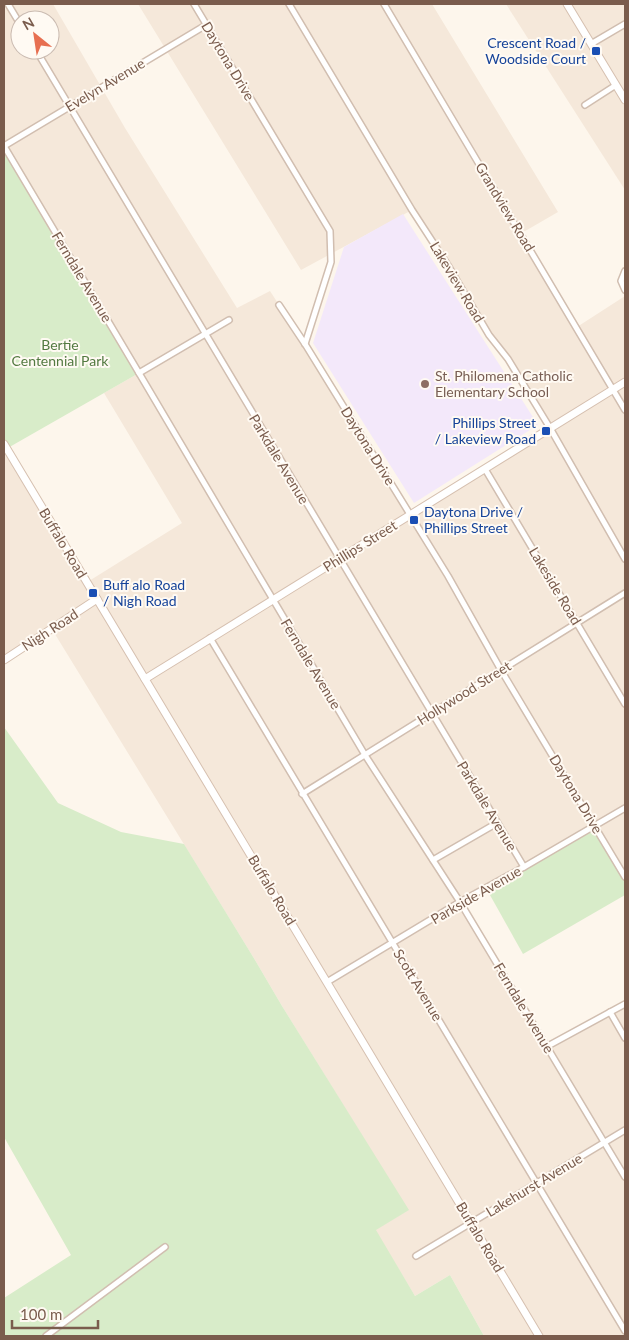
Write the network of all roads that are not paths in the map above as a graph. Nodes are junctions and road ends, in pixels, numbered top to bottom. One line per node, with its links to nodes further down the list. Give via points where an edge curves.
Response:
1 (194, 4): 6 (street, Daytona Drive)
2 (289, 4): 24 (street, Lakeview Road, via 412,210)
3 (384, 4): 22 (street, Grandview Road)
4 (568, 4): 7 (street)
5 (625, 24): 7 (street)
6 (206, 25): 12 (street, Evelyn Avenue); 19 (street, Daytona Drive, via 330,231 331,262)
7 (592, 44): 9 (street)
8 (42, 60): 12 (street, Parkdale Avenue)
9 (616, 85): 10 (street); 11 (street)
10 (625, 100)
11 (585, 105)
12 (70, 106): 13 (street, Evelyn Avenue); 18 (street, Parkdale Avenue)
13 (4, 146): 20 (street, Ferndale Avenue)
14 (625, 271): 15 (street, via 621,281)
15 (625, 290)
16 (279, 305): 19 (street)
17 (229, 320): 18 (street)
18 (205, 333): 20 (street); 28 (street, Parkdale Avenue)
19 (305, 344): 27 (street, Daytona Drive)
20 (140, 373): 32 (street, Ferndale Avenue)
21 (625, 382): 22 (street, Phillips Street)
22 (613, 389): 23 (street, Grandview Road); 24 (street, Phillips Street)
23 (625, 410)
24 (550, 428): 26 (street, Phillips Street); 29 (street, Lakeview Road)
25 (4, 444): 31 (street, Buffalo Road)
26 (485, 469): 27 (street, Phillips Street); 33 (street, Lakeside Road)
27 (411, 514): 28 (street, Phillips Street); 36 (street, Daytona Drive)
28 (339, 559): 32 (street, Phillips Street); 39 (street, Parkdale Avenue)
29 (625, 559)
30 (625, 593): 33 (street, Hollywood Street)
31 (97, 599): 35 (street, Nigh Road); 37 (street, Buffalo Road)
32 (273, 599): 34 (street, Phillips Street); 40 (street, Ferndale Avenue)
33 (578, 622): 36 (street, Hollywood Street); 38 (street, Lakeside Road)
34 (210, 638): 37 (street, Phillips Street); 41 (street, Scott Avenue)
35 (4, 660)
36 (501, 670): 39 (street, Hollywood Street); 44 (street, Daytona Drive)
37 (145, 679): 50 (street, Buffalo Road)
38 (625, 704)
39 (432, 713): 40 (street, Hollywood Street); 43 (street, Parkdale Avenue)
40 (365, 755): 41 (street, Hollywood Street); 45 (street, Ferndale Avenue)
41 (302, 794): 49 (street, Scott Avenue)
42 (625, 808): 44 (street, Parkside Avenue)
43 (497, 823): 45 (street); 46 (street, Parkdale Avenue)
44 (595, 825): 46 (street, Parkside Avenue); 47 (street, Daytona Drive)
45 (433, 860): 48 (street, Ferndale Avenue)
46 (524, 867): 48 (street, Parkside Avenue)
47 (625, 877)
48 (460, 902): 49 (street, Parkside Avenue); 54 (street, Ferndale Avenue)
49 (393, 944): 50 (street, Parkside Avenue); 58 (street, Scott Avenue)
50 (327, 982): 59 (street, Buffalo Road)
51 (625, 1004): 52 (street)
52 (610, 1012): 53 (street); 54 (street)
53 (625, 1038)
54 (546, 1047): 56 (street, Ferndale Avenue)
55 (625, 1130): 56 (street, Lakehurst Avenue)
56 (605, 1142): 57 (street, Ferndale Avenue); 58 (street, Lakehurst Avenue)
57 (625, 1178)
58 (537, 1184): 59 (street, Lakehurst Avenue); 62 (street, Scott Avenue)
59 (471, 1223): 61 (street, Lakehurst Avenue); 64 (street, Buffalo Road)
60 (165, 1248): 63 (street)
61 (416, 1256)
62 (625, 1331)
63 (46, 1336)
64 (539, 1336)

